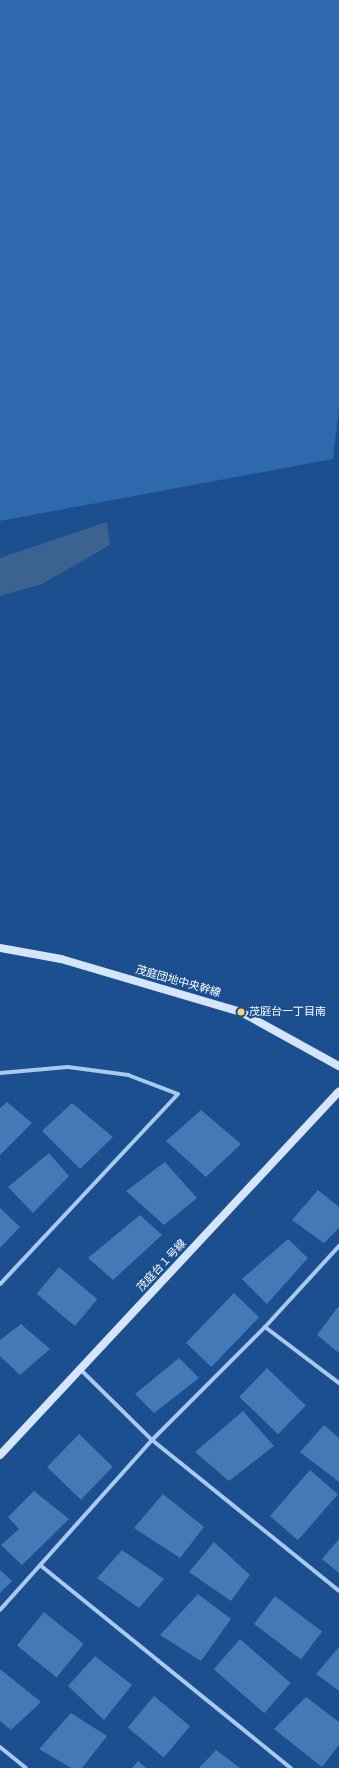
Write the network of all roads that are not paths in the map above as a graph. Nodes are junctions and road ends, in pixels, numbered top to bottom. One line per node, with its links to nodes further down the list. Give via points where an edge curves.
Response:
1 (0, 948): 2 (street, 茂庭団地中央幹線, via 61,959 241,1012)
2 (339, 1066)
3 (0, 1073): 6 (street, via 68,1067 128,1075 178,1094)
4 (339, 1091): 8 (street, 茂庭台１号線)
5 (339, 1246): 7 (street)
6 (0, 1284)
7 (264, 1327): 9 (street); 10 (street)
8 (82, 1371): 10 (street); 11 (street, 茂庭台１号線)
9 (339, 1383)
10 (152, 1440): 12 (street); 13 (street)
11 (0, 1455)
12 (40, 1565): 14 (street); 17 (street)
13 (339, 1591)
14 (0, 1610)
15 (0, 1746): 16 (street)
16 (26, 1768)
17 (291, 1768)

